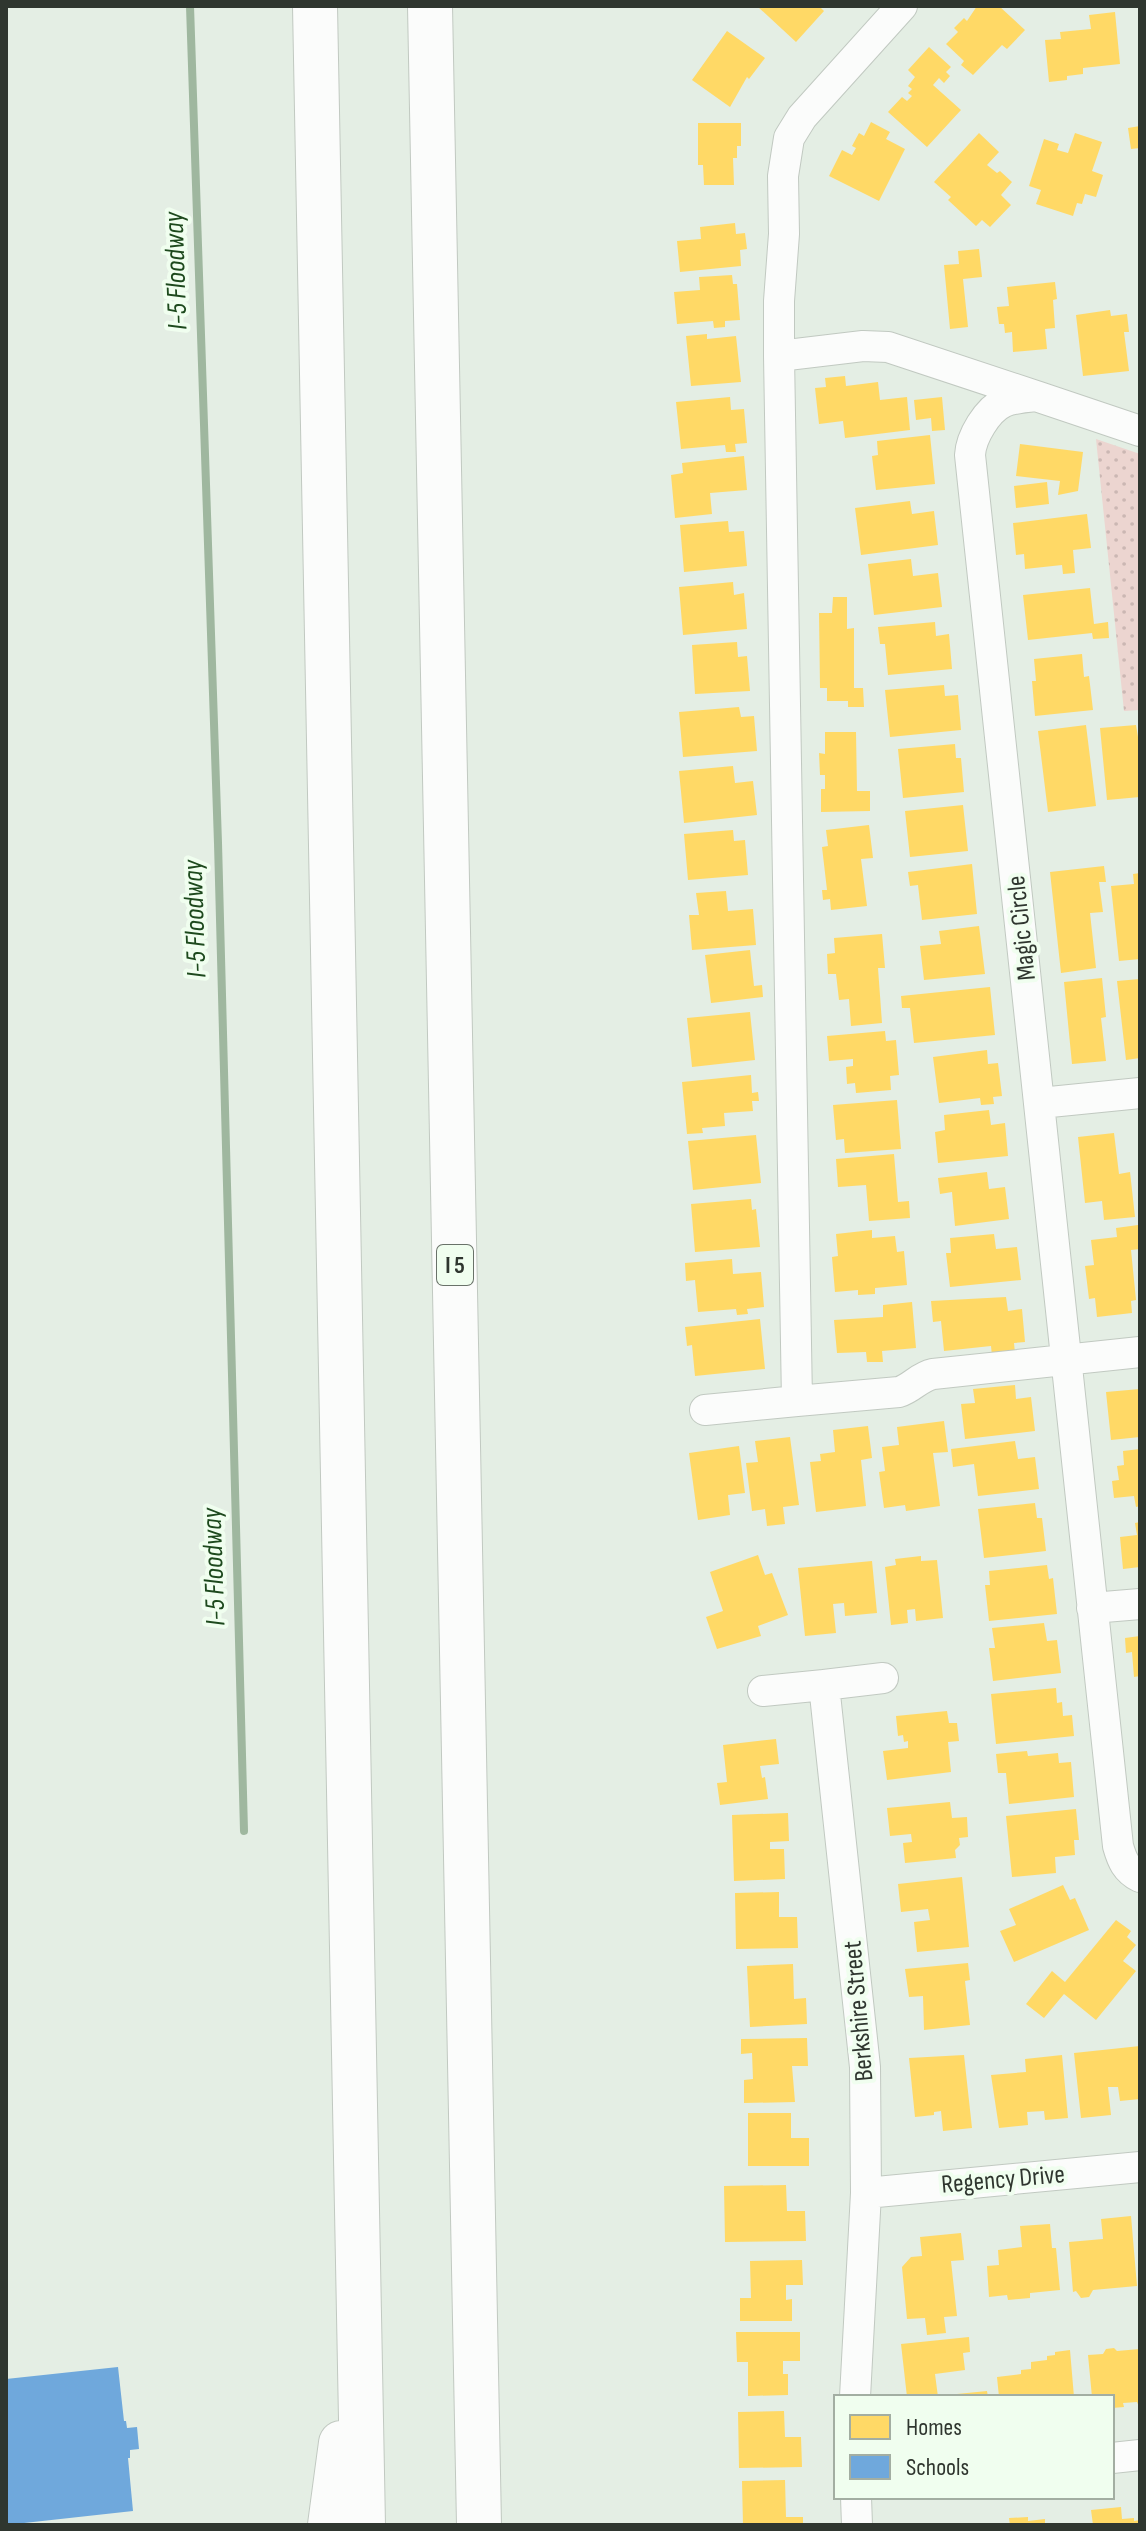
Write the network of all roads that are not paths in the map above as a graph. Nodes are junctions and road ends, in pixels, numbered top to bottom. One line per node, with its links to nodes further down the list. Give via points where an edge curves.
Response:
1 (315, 6): 21 (highway)
2 (430, 6): 28 (highway, I 5)
3 (901, 6): 4 (street, via 794,128 784,162)
4 (779, 356): 5 (street, via 888,347); 11 (street)
5 (1036, 396): 6 (street); 8 (street, Magic Circle, via 996,407 973,440 970,455)
6 (1140, 431)
7 (1140, 1093): 8 (street)
8 (1040, 1103): 10 (street, Magic Circle)
9 (1140, 1352): 10 (street)
10 (1066, 1360): 11 (street, via 925,1375 899,1392); 14 (street, Magic Circle)
11 (797, 1401): 12 (street)
12 (705, 1410)
13 (1140, 1604): 14 (street)
14 (1092, 1608): 18 (street, Magic Circle, via 1118,1846 1123,1863)
15 (883, 1678): 16 (street)
16 (824, 1685): 17 (street); 20 (street, Berkshire Street, via 862,2026)
17 (763, 1691)
18 (1140, 1877)
19 (1140, 2167): 20 (street, Regency Drive)
20 (866, 2193): 22 (street, Berkshire Street)
21 (360, 2314): 26 (highway); 27 (highway)
22 (855, 2395)
23 (1140, 2455): 24 (street)
24 (1114, 2458)
25 (856, 2499): 29 (street)
26 (330, 2525)
27 (363, 2525)
28 (479, 2525)
29 (857, 2525)

